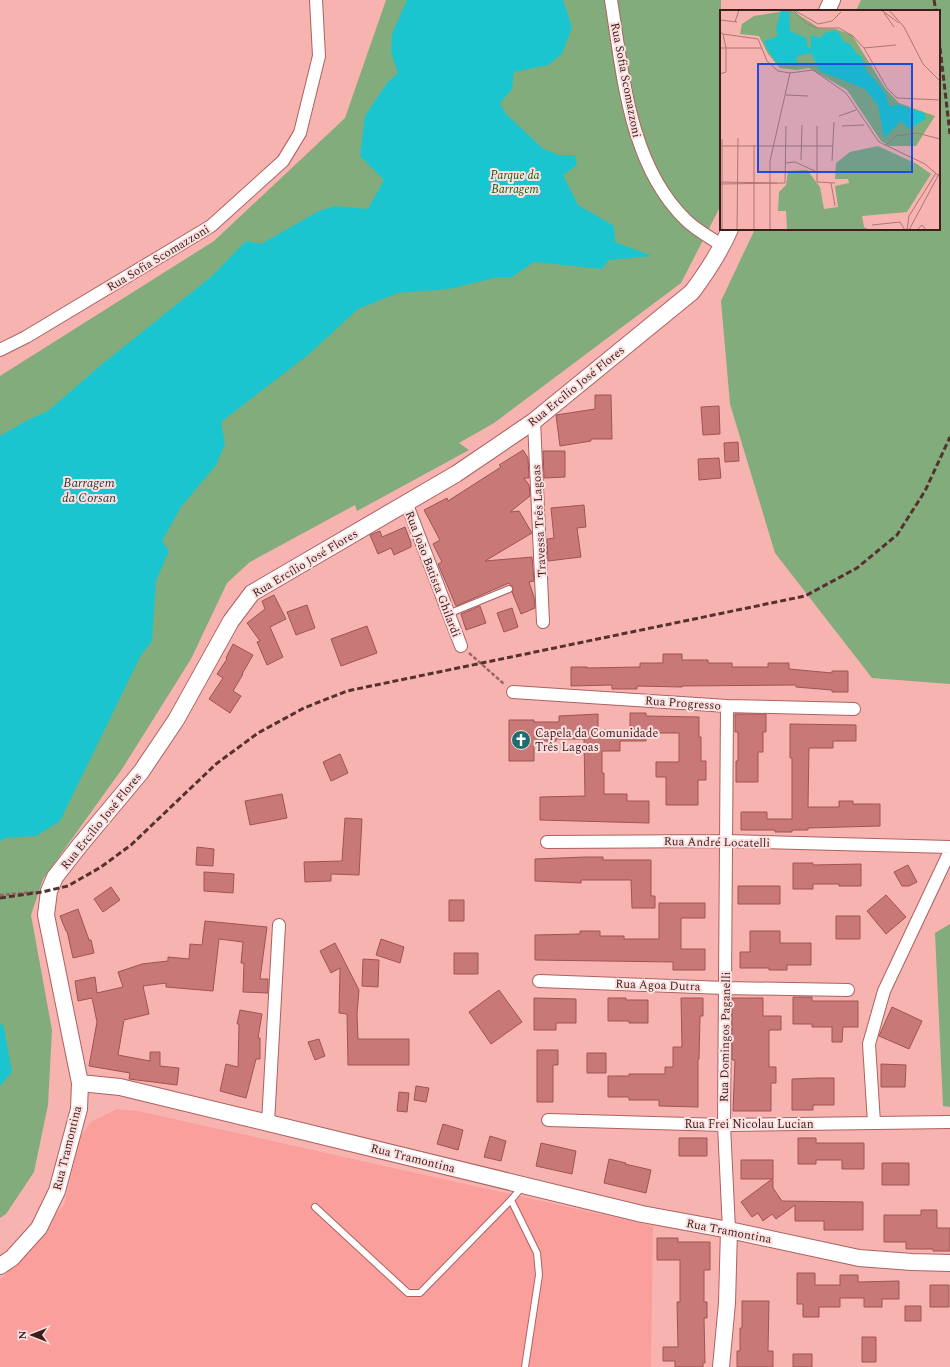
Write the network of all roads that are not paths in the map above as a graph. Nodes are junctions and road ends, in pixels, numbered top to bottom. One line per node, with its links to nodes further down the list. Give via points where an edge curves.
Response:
1 (316, 0): 7 (street, Rua Sofia Scomazzoni, via 319,56 300,133 282,161 211,226)
2 (611, 0): 6 (street, Rua Sofia Scomazzoni, via 626,89 640,146 664,194 686,220)
3 (832, 0): 4 (street)
4 (827, 10)
5 (730, 230): 6 (street, Rua Ercílio José Flores)
6 (723, 246): 8 (street, Rua Ercílio José Flores, via 692,292)
7 (0, 350)
8 (534, 421): 9 (street, Rua Ercílio José Flores, via 456,474); 12 (street, Travessa Três Lagoas)
9 (406, 502): 11 (street, Rua João Batista Ghilardi); 25 (street, Rua Ercílio José Flores, via 252,592 231,621 176,720 141,772 55,877 49,891 46,915)
10 (508, 589): 11 (lane)
11 (448, 614): 13 (street, Rua João Batista Ghilardi)
12 (544, 622)
13 (464, 650)
14 (514, 692): 15 (street, Rua Progresso)
15 (727, 706): 16 (street, Rua Progresso); 17 (street, Rua Domingos Paganelli)
16 (854, 709)
17 (726, 841): 18 (street, Rua André Locatelli); 19 (street, Rua André Locatelli); 23 (street, Rua Domingos Paganelli)
18 (547, 842)
19 (950, 847)
20 (950, 851): 29 (street, via 884,991 869,1044)
21 (279, 925): 28 (street)
22 (539, 981): 23 (street, Rua Agoa Dutra)
23 (725, 988): 24 (street, Rua Agoa Dutra); 30 (street, Rua Domingos Paganelli)
24 (848, 990)
25 (80, 1084): 28 (street, Rua Tramontina, via 120,1087); 36 (street, Rua Tramontina, via 79,1109 57,1191 39,1228 12,1258)
26 (548, 1120): 30 (street, Rua Frei Nicolau Lucian)
27 (950, 1122): 29 (street, Rua Frei Nicolau Lucian)
28 (268, 1123): 31 (street, Rua Tramontina)
29 (874, 1123): 30 (street, Rua Frei Nicolau Lucian)
30 (724, 1125): 34 (street, Rua Domingos Paganelli)
31 (524, 1185): 32 (lane); 34 (street, Rua Tramontina, via 642,1214)
32 (511, 1200): 33 (lane, via 420,1293 408,1293); 37 (lane, via 537,1253 539,1275)
33 (315, 1207)
34 (729, 1230): 35 (street, Rua Tramontina, via 860,1258); 38 (street, Rua Domingos Paganelli)
35 (950, 1263)
36 (0, 1266)
37 (525, 1367)
38 (721, 1367)

